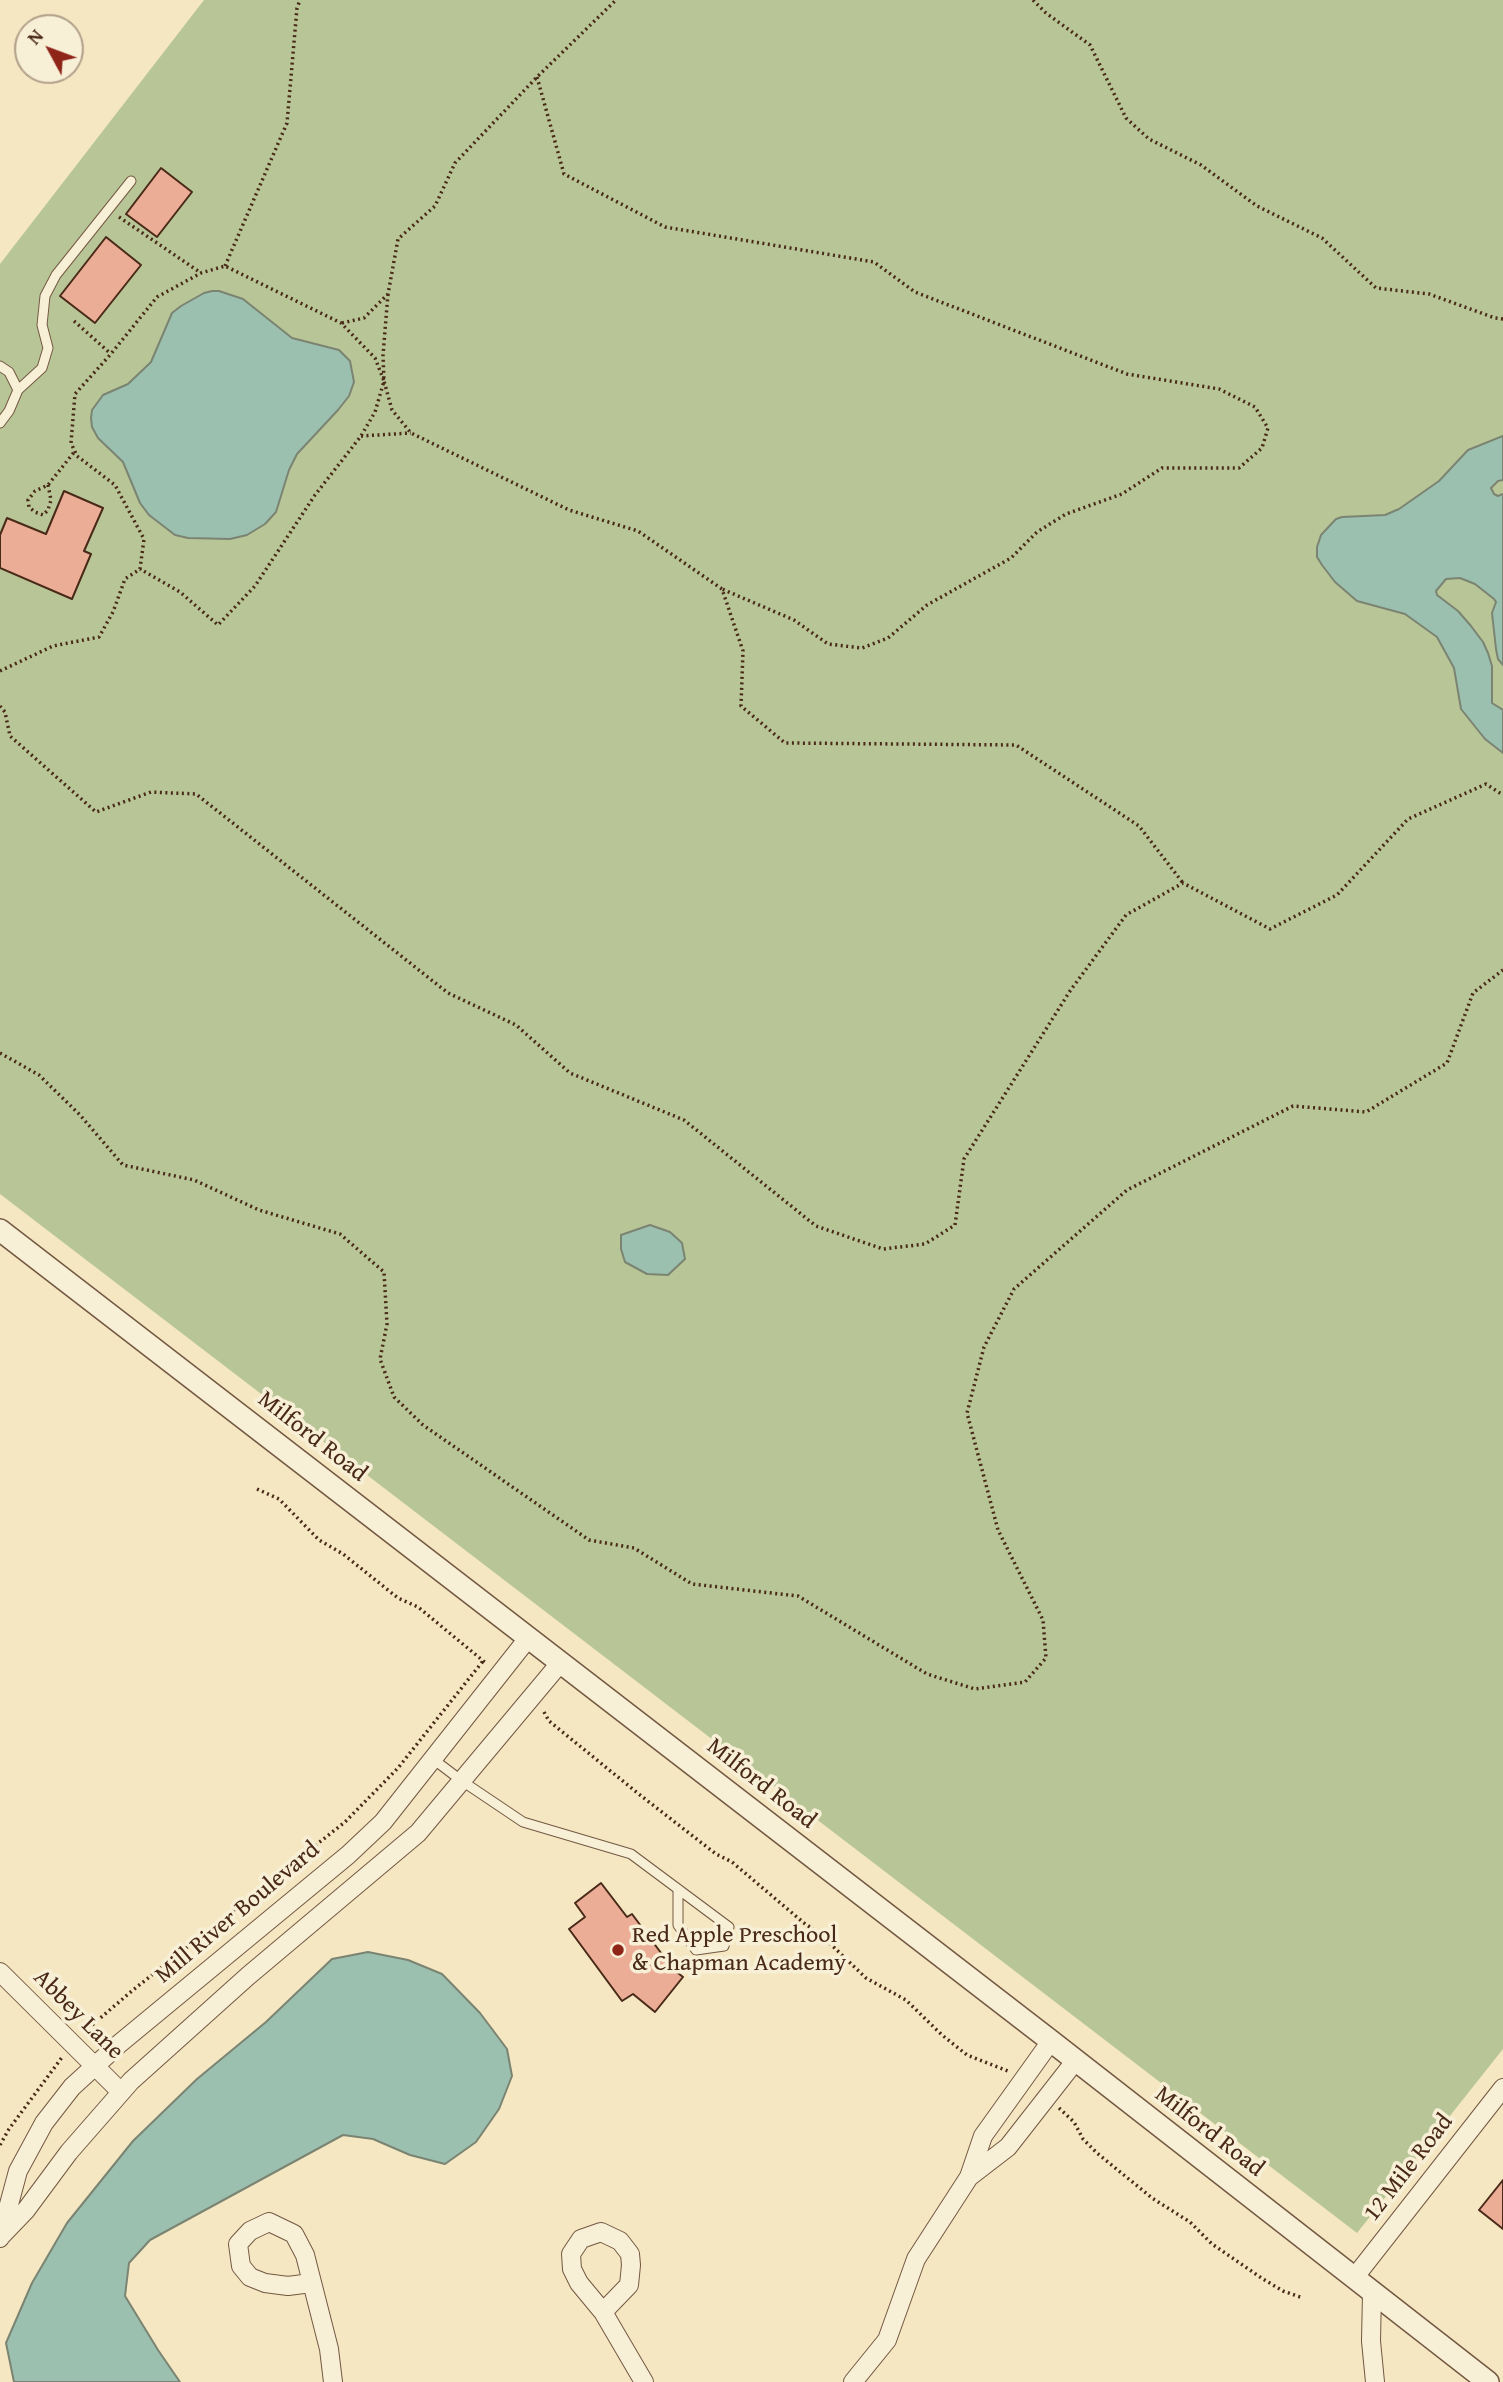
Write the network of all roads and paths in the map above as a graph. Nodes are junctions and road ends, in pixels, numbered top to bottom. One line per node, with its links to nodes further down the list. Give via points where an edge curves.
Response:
1 (300, 0): 7 (path, via 287,123)
2 (616, 0): 4 (path)
3 (1033, 0): 10 (path, via 1090,45 1126,118 1149,139 1201,165 1257,206 1322,238 1376,288 1429,294)
4 (537, 77): 9 (path, via 455,163 435,206 398,239); 23 (path, via 564,174 665,227 874,262 915,292 1127,374 1219,389 1255,407 1268,428 1262,448 1239,468 1162,468 1122,494 1066,514 1037,532 1011,558 927,605 888,638 862,648 828,644 794,620)
5 (131, 181): 6 (lane)
6 (109, 209): 8 (path); 16 (lane, via 56,275 45,296 42,325 48,348 42,368)
7 (225, 266): 8 (path); 12 (path)
8 (201, 274): 13 (path, via 157,296)
9 (388, 294): 12 (path, via 364,318); 15 (path)
10 (1503, 319)
11 (74, 321): 13 (path)
12 (341, 323): 15 (path, via 375,358)
13 (111, 354): 20 (path, via 75,394 71,443)
14 (0, 366): 16 (lane, via 9,372)
15 (383, 381): 18 (path, via 392,410); 19 (path, via 375,412)
16 (18, 390): 17 (lane)
17 (0, 423)
18 (411, 432): 19 (path); 23 (path, via 569,510 638,531)
19 (361, 436): 22 (path, via 315,495 255,586 218,625 180,592)
20 (75, 451): 21 (path); 22 (path, via 116,485 144,539)
21 (48, 485): 21 (path, via 28,500 29,507 43,515 51,500)
22 (140, 569): 24 (path, via 125,579 99,637 53,646)
23 (722, 589): 27 (path, via 743,651 741,706 785,743 1016,745 1139,826)
24 (0, 671)
25 (0, 706): 27 (path, via 10,736 96,811 151,792 196,794 449,993 516,1025 570,1073 684,1120 816,1226 883,1249 925,1244 955,1225 964,1159 1070,991 1126,915)
26 (1503, 794): 27 (path, via 1486,784 1408,819 1337,895 1270,929)
27 (1183, 883)
28 (1503, 970): 29 (path, via 1473,993 1447,1063 1366,1112 1293,1107 1127,1190 1014,1289 984,1347 967,1413 998,1530 1043,1620 1046,1658 1025,1682 975,1689 927,1674 798,1596 692,1584 634,1548 589,1540 424,1425 394,1397 380,1359 387,1324 384,1272 340,1234 259,1210 194,1180 123,1165 40,1075)
29 (0, 1053)
30 (2, 1237): 32 (street, Milford Road)
31 (257, 1489): 33 (path, via 279,1499 319,1540 398,1598 418,1607)
32 (529, 1637): 34 (street, Milford Road); 35 (street, Mill River Boulevard)
33 (483, 1661): 35 (path); 42 (path, via 398,1768 345,1822 133,1990)
34 (561, 1662): 36 (street, Mill River Boulevard); 41 (street, Milford Road)
35 (499, 1674): 37 (street, Mill River Boulevard)
36 (530, 1699): 38 (street, Mill River Boulevard); 45 (path, via 549,1721 732,1862 866,1978 906,2000 967,2056 1007,2070)
37 (433, 1759): 38 (lane); 44 (street, Mill River Boulevard, via 383,1822 356,1847)
38 (462, 1781): 39 (lane, via 523,1822 631,1854); 47 (street, Mill River Boulevard, via 418,1833 248,1976)
39 (678, 1889): 39 (lane, via 729,1927 724,1946 696,1950 678,1924)
40 (0, 1972): 42 (street, Abbey Lane)
41 (1051, 2041): 43 (street, Milford Road); 45 (street)
42 (74, 2044): 44 (street, Abbey Lane); 49 (path)
43 (1076, 2060): 48 (street); 52 (street, Milford Road)
44 (95, 2065): 47 (street, Abbey Lane); 51 (street, Mill River Boulevard, via 44,2123 18,2171)
45 (1023, 2081): 50 (street, via 983,2136)
46 (1503, 2088): 52 (street, 12 Mile Road)
47 (121, 2092): 51 (street, Mill River Boulevard)
48 (1046, 2099): 50 (street, via 1008,2147); 55 (path, via 1074,2122 1097,2153 1152,2198 1263,2279)
49 (0, 2145)
50 (969, 2177): 59 (street, via 916,2259 887,2340)
51 (1, 2236)
52 (1354, 2278): 54 (street, Milford Road)
53 (312, 2283): 57 (street, via 330,2349)
54 (1372, 2293): 60 (street); 61 (street, Milford Road)
55 (1303, 2298)
56 (603, 2312): 58 (street)
57 (333, 2382)
58 (644, 2382)
59 (853, 2382)
60 (1375, 2382)
61 (1488, 2382)

